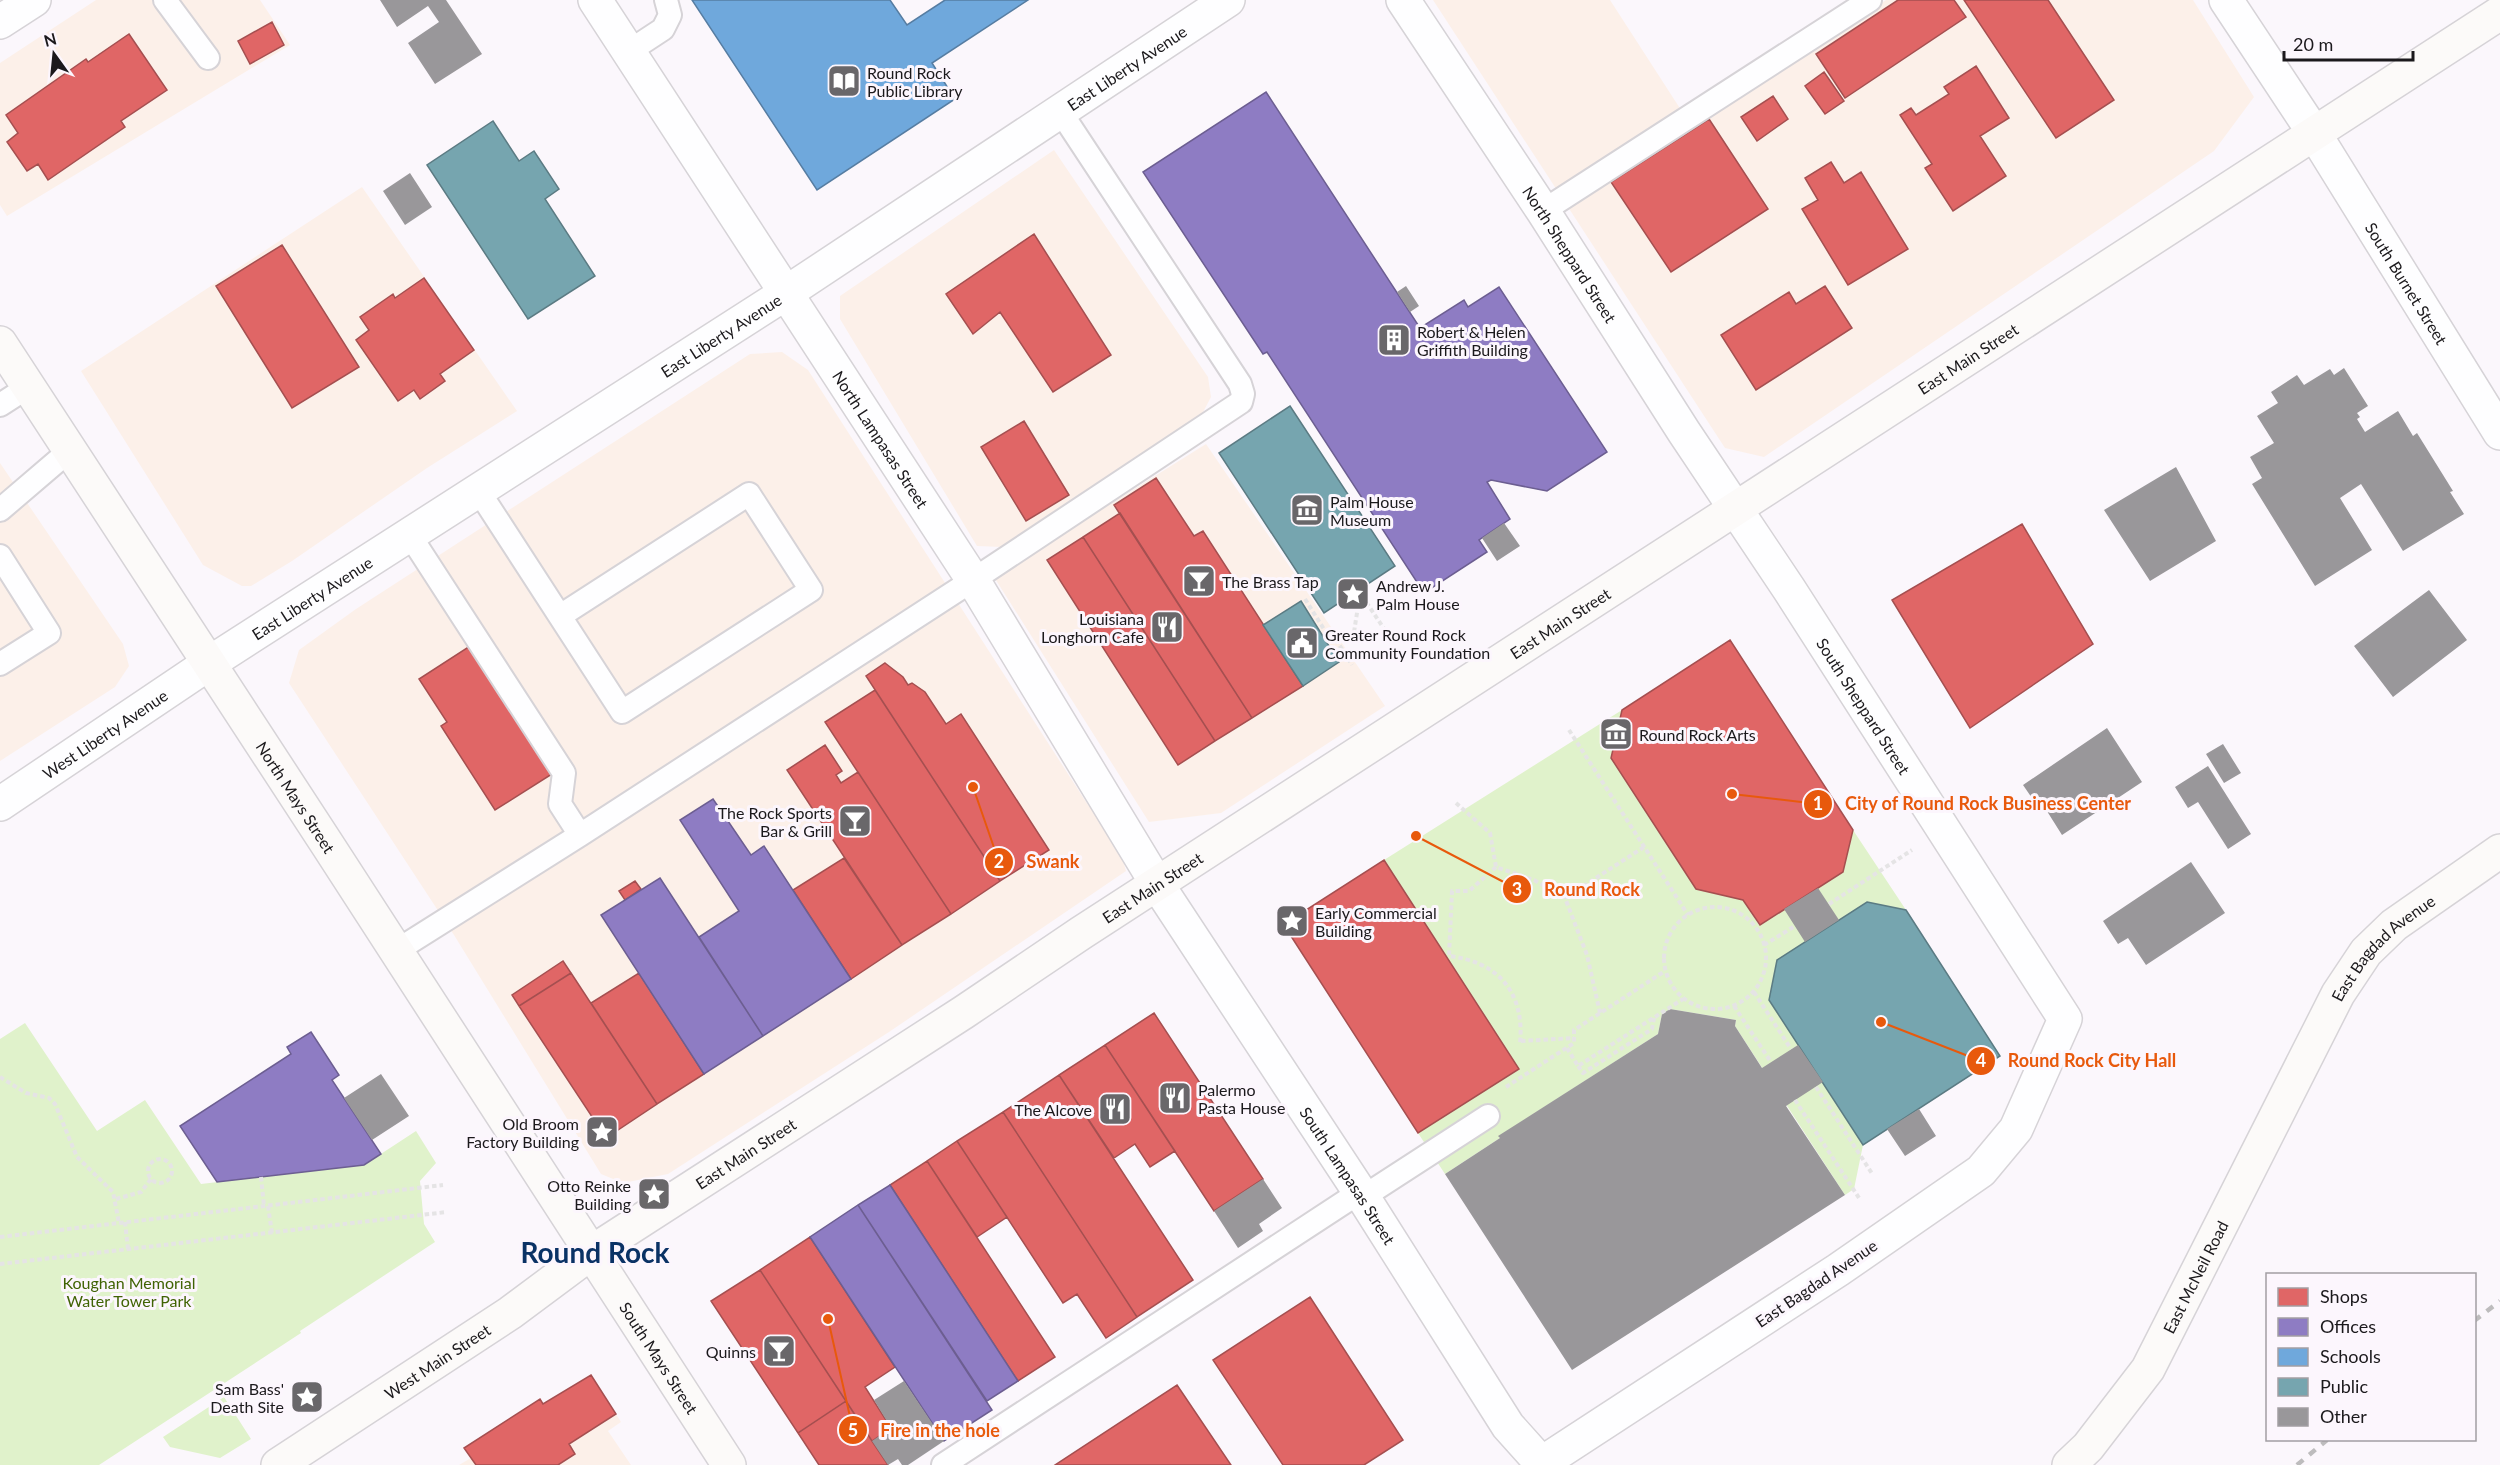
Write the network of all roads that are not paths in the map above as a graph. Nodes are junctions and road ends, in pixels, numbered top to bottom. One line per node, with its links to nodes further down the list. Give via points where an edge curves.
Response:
1 (34, 0): 10 (street)
2 (165, 0): 12 (lane)
3 (595, 0): 11 (street, North Lampasas Street)
4 (666, 0): 11 (lane, via 670,15 663,29)
5 (1228, 0): 13 (street, East Liberty Avenue)
6 (1403, 0): 15 (street, North Sheppard Street)
7 (1870, 0): 15 (lane)
8 (2226, 0): 14 (street, South Burnet Street)
9 (2500, 13): 14 (street, East Main Street)
10 (0, 22)
11 (628, 52): 16 (street, North Lampasas Street)
12 (208, 58)
13 (1060, 111): 16 (street, East Liberty Avenue); 27 (lane, via 1234,374 1243,394 1241,402)
14 (2314, 133): 20 (street, South Burnet Street); 23 (street, East Main Street)
15 (1543, 211): 23 (street, North Sheppard Street)
16 (786, 293): 22 (street, East Liberty Avenue); 27 (street, North Lampasas Street)
17 (0, 343): 18 (street, North Mays Street)
18 (28, 387): 19 (lane); 21 (street, North Mays Street)
19 (0, 405)
20 (2500, 433)
21 (69, 451): 24 (lane); 30 (street, North Mays Street)
22 (478, 490): 25 (street, East Liberty Avenue); 28 (lane)
23 (1735, 509): 34 (street, East Main Street); 36 (street, South Sheppard Street, via 2065,1019)
24 (0, 510)
25 (410, 534): 30 (street, East Liberty Avenue); 32 (lane, via 564,773 560,804)
26 (0, 556): 29 (lane, via 49,633)
27 (973, 580): 32 (lane); 34 (street, North Lampasas Street)
28 (560, 616): 28 (lane, via 622,712 811,590 749,494)
29 (0, 664)
30 (208, 664): 31 (street, West Liberty Avenue); 35 (street, North Mays Street)
31 (0, 804)
32 (580, 835): 35 (lane)
33 (2500, 851): 37 (street, East Bagdad Avenue, via 2410,913 2366,952 2338,994)
34 (1157, 884): 39 (street, South Lampasas Street); 40 (street, East Main Street)
35 (396, 951): 40 (street, North Mays Street)
36 (2048, 1059): 41 (street, East Bagdad Avenue, via 2016,1129 1981,1171 1838,1270)
37 (2299, 1073): 45 (street, East McNeil Road, via 2148,1369 2088,1447)
38 (1488, 1116): 39 (lane)
39 (1361, 1194): 41 (street, South Lampasas Street, via 1509,1426); 44 (lane)
40 (592, 1252): 42 (street, West Main Street, via 510,1313); 43 (street, South Mays Street)
41 (1541, 1464)
42 (278, 1465)
43 (729, 1465)
44 (943, 1465)
45 (2069, 1465)

